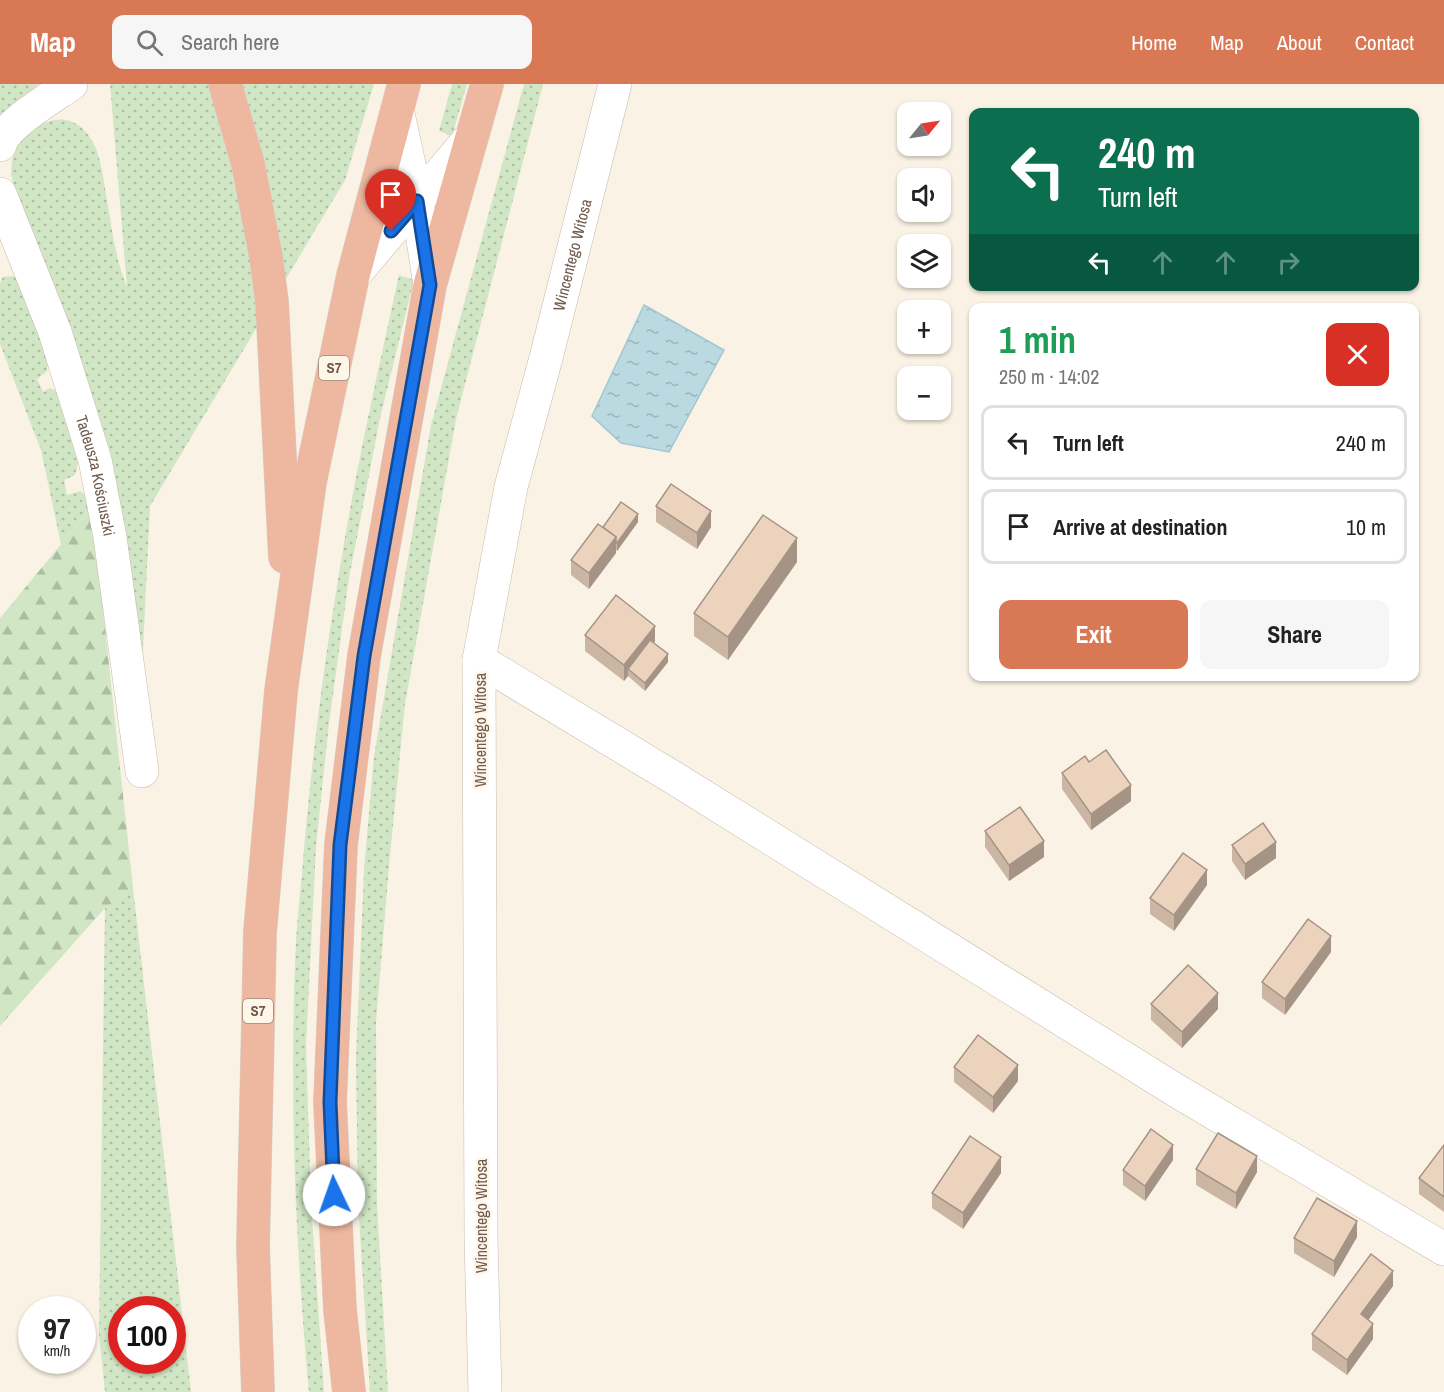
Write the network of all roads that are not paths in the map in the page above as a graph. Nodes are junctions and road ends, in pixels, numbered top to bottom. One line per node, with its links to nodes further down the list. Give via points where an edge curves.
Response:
1 (71, 84): 7 (street, via 13,127)
2 (225, 84): 12 (highway, via 248,164 267,257)
3 (486, 84): 6 (highway)
4 (615, 84): 13 (street, Wincentego Witosa, via 512,487)
5 (400, 97): 9 (street); 10 (highway, S7)
6 (472, 136): 9 (street); 11 (highway)
7 (0, 145)
8 (0, 194): 14 (street, Tadeusza Kościuszki, via 55,332 95,460 110,537)
9 (417, 201): 10 (street); 11 (street)
10 (353, 276): 12 (highway, S7, via 310,482)
11 (430, 285): 17 (highway, via 364,656 340,845 330,1102)
12 (289, 631): 16 (highway, S7, via 260,933 253,1247)
13 (479, 660): 15 (street, via 1177,1091); 18 (street, Wincentego Witosa)
14 (142, 771)
15 (1444, 1249)
16 (258, 1392)
17 (348, 1392)
18 (484, 1392)

